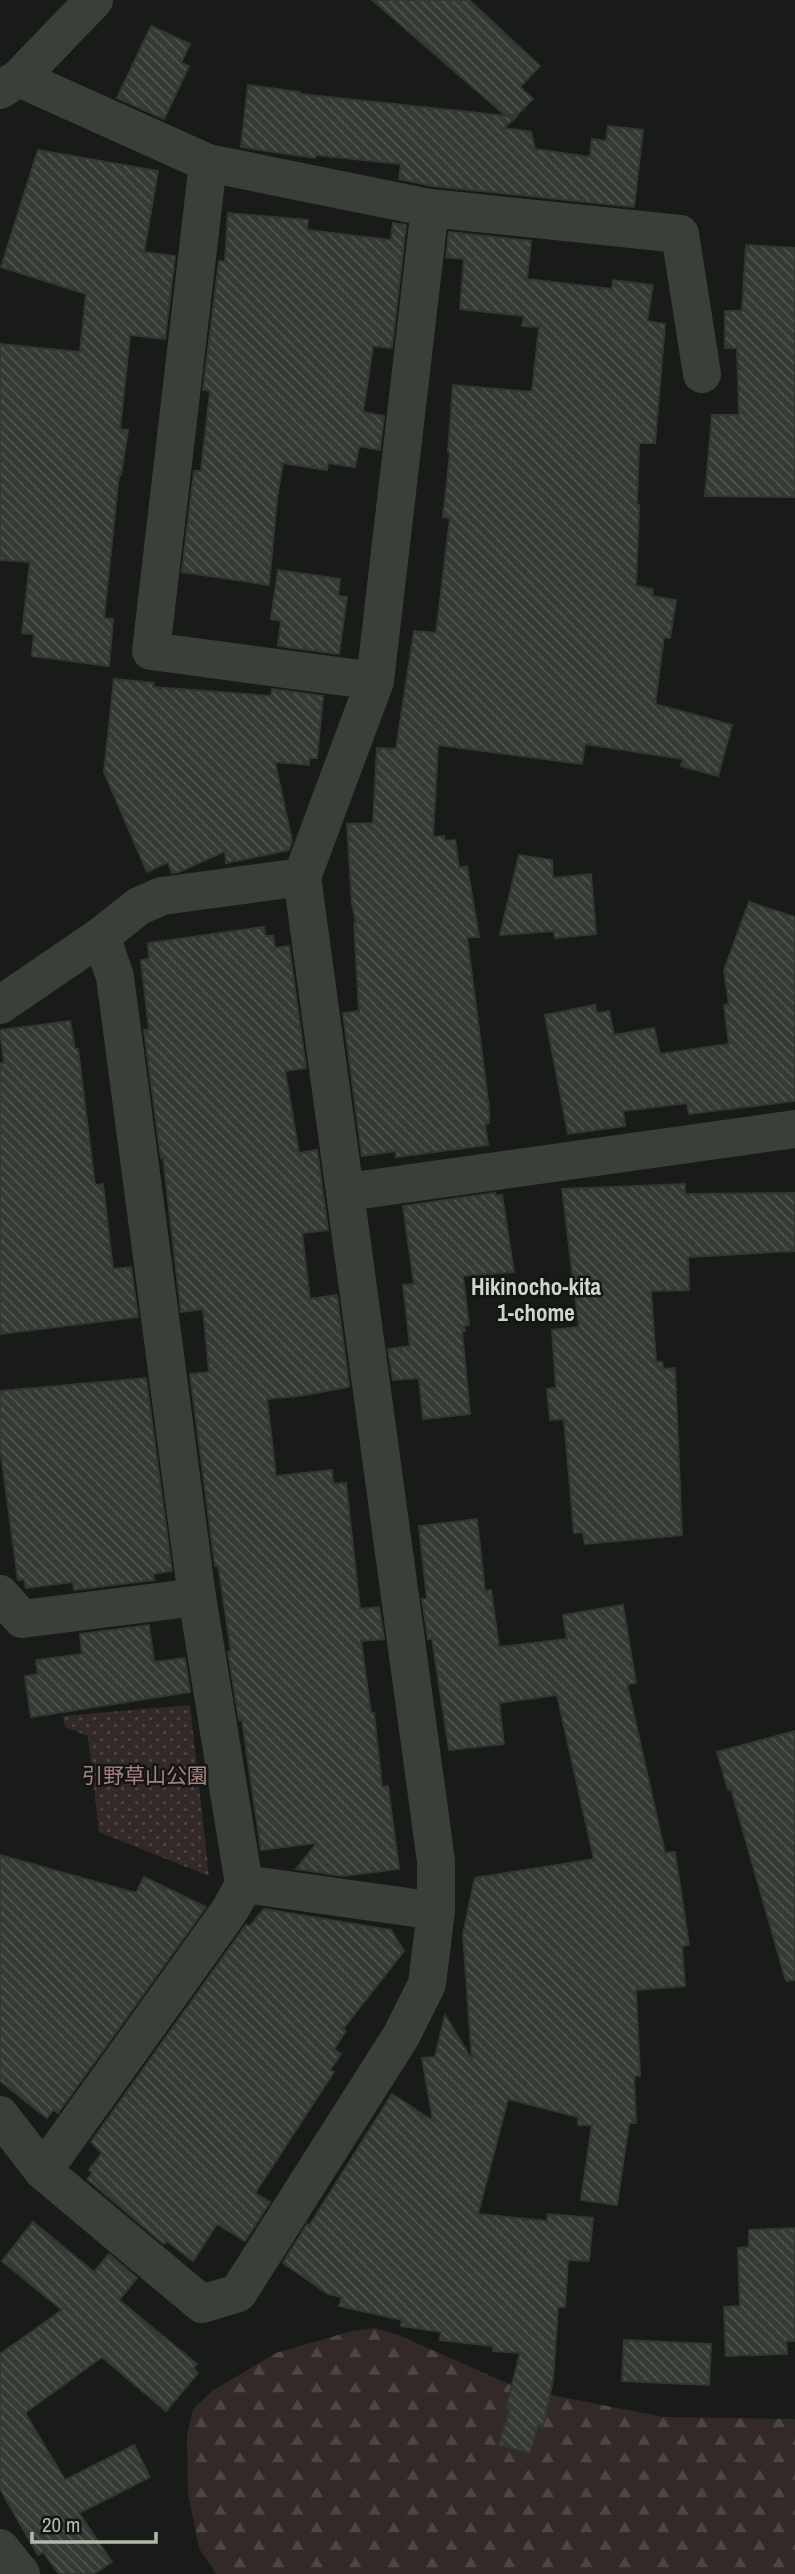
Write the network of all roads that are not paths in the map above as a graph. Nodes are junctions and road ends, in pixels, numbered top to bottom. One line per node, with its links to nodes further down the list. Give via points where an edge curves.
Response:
1 (94, 0): 2 (street)
2 (10, 84): 3 (street)
3 (208, 163): 4 (street); 6 (street, via 151,651)
4 (430, 208): 5 (street, via 680,234); 6 (street)
5 (702, 374)
6 (375, 681): 7 (street)
7 (302, 877): 8 (street, via 162,896 139,906); 11 (street)
8 (101, 936): 9 (street); 13 (street, via 115,977)
9 (0, 1006)
10 (795, 1129): 11 (street)
11 (347, 1192): 15 (street, via 436,1861)
12 (0, 1594): 13 (street, via 22,1619)
13 (197, 1597): 14 (street)
14 (244, 1884): 15 (street); 17 (street)
15 (436, 1910): 17 (street, via 427,1984 401,2036 238,2293 202,2304)
16 (0, 2115): 17 (street)
17 (43, 2171)
18 (0, 2548): 19 (street)
19 (21, 2574)

